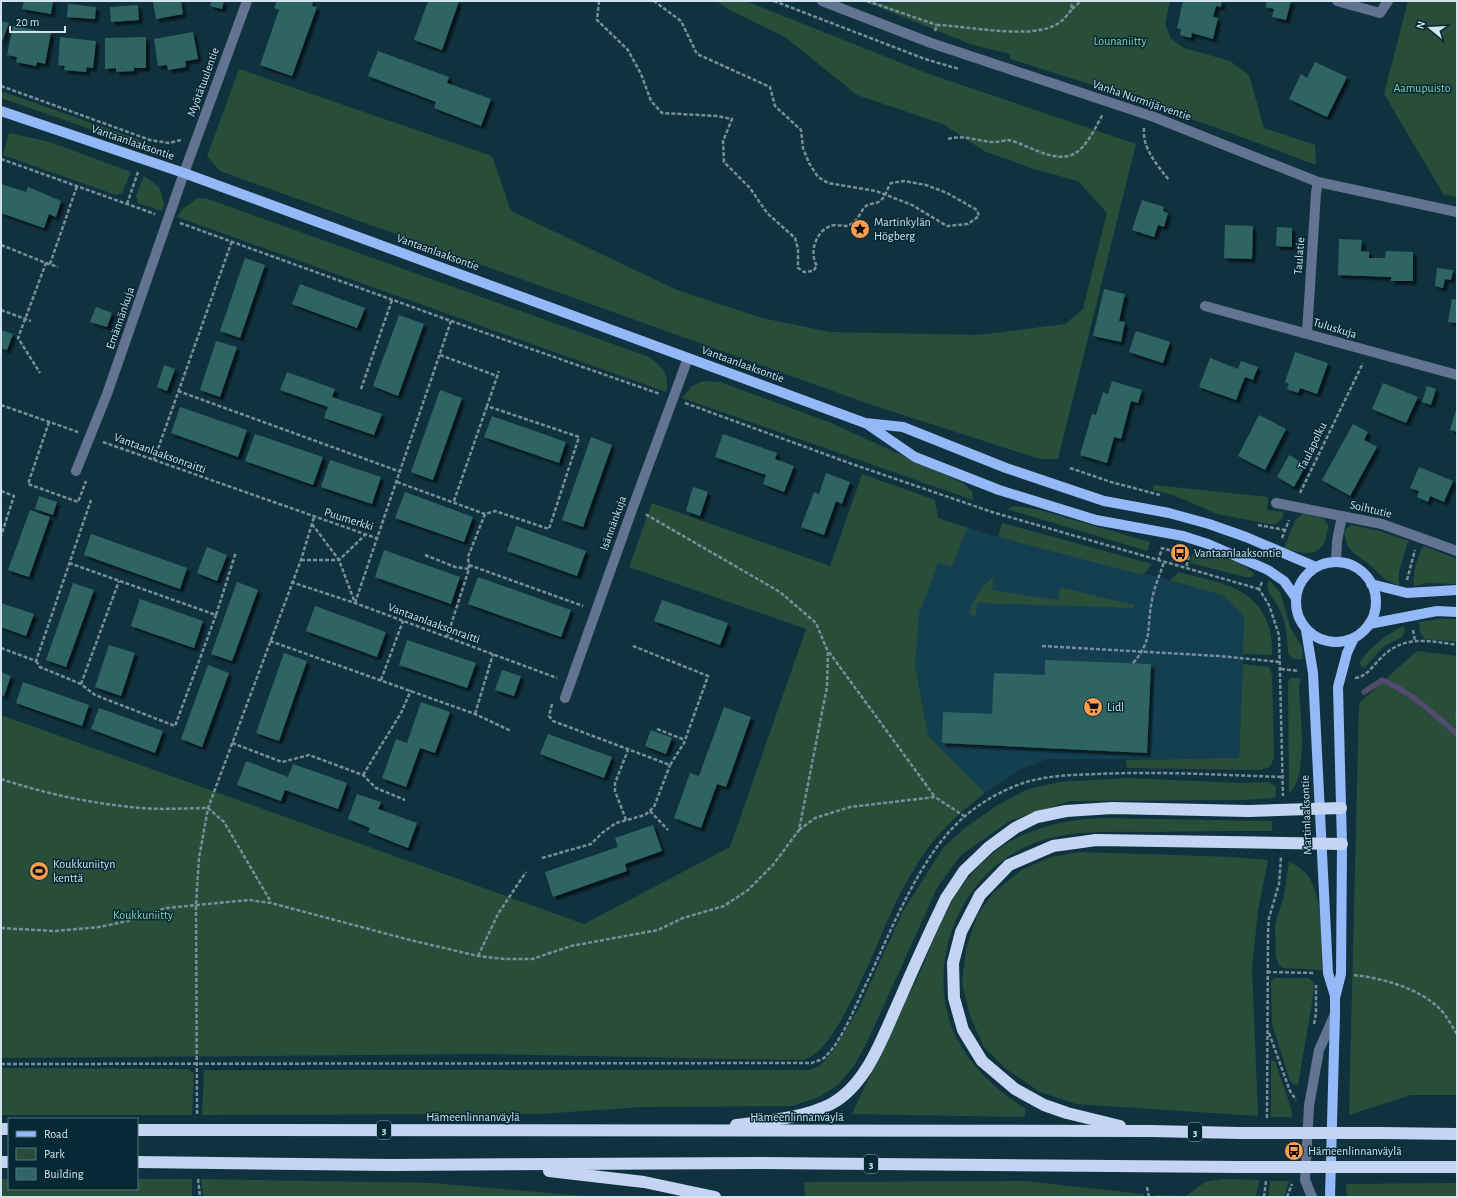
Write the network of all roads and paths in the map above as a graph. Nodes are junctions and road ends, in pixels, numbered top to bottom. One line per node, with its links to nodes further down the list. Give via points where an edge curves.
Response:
1 (247, 1): 21 (street, Myötätuulentie)
2 (599, 1): 25 (path, via 597,20 628,50 651,100 662,113 732,119 723,140 724,162 750,188 768,213 795,238 798,268 804,272 813,271 817,266 812,259 812,251 824,230 835,225 853,224 866,205 880,202)
3 (654, 1): 25 (path, via 681,20 697,54 770,86 775,106 801,130 809,163 818,177 828,183 876,191)
4 (822, 1): 12 (street, Vanha Nurmijärventie)
5 (867, 1): 11 (path)
6 (1071, 1): 10 (path)
7 (1081, 1): 10 (path)
8 (1337, 1): 9 (street, via 1380,13)
9 (1388, 1)
10 (1072, 9): 11 (path, via 1058,24 1040,31 1003,31)
11 (937, 25): 12 (path)
12 (931, 43): 13 (path); 17 (street, Vanha Nurmijärventie)
13 (925, 59)
14 (1, 86): 18 (path, via 150,140 169,143)
15 (1, 111): 21 (main road, Vantaanlaaksontie)
16 (1104, 113): 19 (path, via 1081,149 1066,156 1052,155 1007,140 997,142 958,136)
17 (1148, 114): 22 (path, via 1143,137 1154,161); 23 (street, Vanha Nurmijärventie)
18 (185, 139)
19 (948, 139)
20 (1, 159): 24 (path)
21 (184, 173): 27 (street, Emännänkuja); 42 (main road, Vantaanlaaksontie)
22 (1169, 180)
23 (1318, 182): 26 (street, Vanha Nurmijärventie); 39 (street, Taulatie)
24 (77, 186): 27 (path); 31 (path)
25 (885, 195): 25 (path, via 912,205 947,226 968,224 979,216 977,210 948,193 926,185 904,181 891,183)
26 (1457, 212)
27 (168, 218): 28 (path); 53 (street, Emännänkuja)
28 (232, 242): 33 (path); 48 (path)
29 (1, 245): 30 (path)
30 (46, 262): 31 (path); 36 (path)
31 (50, 264): 32 (path)
32 (58, 267)
33 (392, 300): 38 (path); 47 (path)
34 (1205, 306): 39 (street, Tuluskuja)
35 (1, 310): 36 (path)
36 (24, 319): 37 (path); 44 (path, via 18,338)
37 (31, 321)
38 (451, 321): 41 (path, Puumerkki); 49 (path)
39 (1307, 333): 40 (street, Tuluskuja)
40 (1368, 352): 45 (street, Tuluskuja); 64 (path, Taulapolku)
41 (440, 355): 46 (path); 57 (path, Puumerkki)
42 (688, 358): 49 (street, Isännänkuja); 52 (main road, Vantaanlaaksontie)
43 (500, 371): 46 (path)
44 (40, 373)
45 (1457, 375)
46 (498, 376): 51 (path)
47 (360, 389)
48 (178, 391): 54 (path); 57 (path)
49 (672, 398): 65 (street, Isännänkuja); 79 (path, via 844,462 992,512)
50 (1, 405): 53 (path, Vantaanlaaksonraitti)
51 (487, 406): 62 (path); 66 (path, via 579,436 549,530 495,510)
52 (865, 423): 73 (main road, Vantaanlaaksontie, via 903,427 1063,488 1104,501 1169,512 1246,536); 87 (main road, Vantaanlaaksontie, via 915,457 999,490 1096,520 1183,536)
53 (90, 437): 54 (path, Vantaanlaaksonraitti); 56 (street, Emännänkuja)
54 (154, 460): 68 (path, Vantaanlaaksonraitti)
55 (1070, 468): 60 (path)
56 (76, 471)
57 (400, 472): 58 (path, Puumerkki)
58 (397, 482): 62 (path); 72 (path, Puumerkki)
59 (1, 491): 71 (path, via 14,496)
60 (1160, 495)
61 (91, 500): 82 (path)
62 (454, 501): 66 (path)
63 (1276, 503): 64 (street, Soihtutie)
64 (1294, 505): 67 (street, Soihtutie); 73 (path, Taulapolku)
65 (633, 507): 108 (path, via 780,592 816,623); 118 (street, Isännänkuja)
66 (485, 514): 83 (path, via 468,557)
67 (1342, 516): 74 (street, Soihtutie, via 1382,524); 81 (street)
68 (314, 517): 69 (path, Puumerkki); 70 (path, Puumerkki)
69 (312, 524): 77 (path, Puumerkki); 78 (path)
70 (365, 535): 72 (path, Puumerkki); 78 (path)
71 (1, 536)
72 (376, 538): 94 (path)
73 (1277, 551): 84 (main road, Vantaanlaaksontie)
74 (1457, 551)
75 (236, 552): 97 (path)
76 (425, 556): 86 (path, via 455,568)
77 (300, 560): 78 (path); 89 (path, Puumerkki)
78 (339, 560): 94 (path)
79 (1158, 560): 80 (path); 85 (path, via 1162,548 1189,556)
80 (1164, 562): 85 (path); 109 (path, via 1151,601 1149,633)
81 (1336, 562): 84 (main road); 90 (main road, via 1357,568)
82 (69, 563): 88 (path); 111 (path)
83 (469, 565): 86 (path); 95 (path)
84 (1316, 567): 93 (main road, via 1303,580)
85 (1186, 568): 91 (path)
86 (469, 569): 101 (path)
87 (1268, 570): 91 (path); 93 (main road, Vantaanlaaksontie, via 1284,581)
88 (119, 581): 97 (path); 119 (path)
89 (291, 582): 94 (path, Vantaanlaaksonraitti); 103 (path, Puumerkki)
90 (1371, 584): 92 (main road, via 1407,593); 99 (main road, via 1376,605)
91 (1259, 589): 112 (path, via 1269,605 1279,635)
92 (1457, 590)
93 (1296, 598): 100 (main road, via 1296,609)
94 (355, 603): 98 (path, Vantaanlaaksonraitti)
95 (585, 607)
96 (1457, 612): 99 (main road, via 1437,611)
97 (216, 615): 119 (path, via 175,726 95,695)
98 (403, 621): 101 (path, Vantaanlaaksonraitti); 117 (path)
99 (1369, 624): 102 (main road)
100 (1306, 630): 102 (main road, via 1317,638 1329,642 1342,642); 115 (main road, Martinlaaksontie)
101 (447, 637): 110 (path, Vantaanlaaksonraitti)
102 (1354, 638): 116 (main road, Martinlaaksontie)
103 (270, 641): 117 (path); 129 (path, Puumerkki)
104 (1457, 645): 116 (path, via 1402,643 1390,649 1359,678)
105 (633, 646): 128 (path, via 708,676)
106 (1042, 646): 109 (path)
107 (1, 648): 111 (path)
108 (828, 652): 134 (path); 144 (path, via 827,688)
109 (1143, 652): 112 (path); 113 (path)
110 (493, 654): 118 (path, Vantaanlaaksonraitti); 124 (path)
111 (36, 661): 119 (path, via 40,667)
112 (1280, 662): 114 (path)
113 (1133, 664)
114 (1281, 669): 115 (path); 139 (path)
115 (1313, 673): 138 (main road, Martinlaaksontie)
116 (1340, 677): 137 (main road, Martinlaaksontie, via 1338,687)
117 (381, 680): 120 (path)
118 (571, 682): 121 (street, Isännänkuja)
119 (81, 684)
120 (411, 690): 124 (path); 132 (path, via 401,713)
121 (565, 698)
122 (553, 700): 130 (path, via 549,716 553,721)
123 (1457, 711): 125 (path)
124 (475, 714): 127 (path)
125 (1457, 718)
126 (657, 729): 128 (path)
127 (511, 731)
128 (685, 740): 131 (path)
129 (232, 743): 132 (path, via 282,762 309,755); 136 (path, Puumerkki)
130 (628, 750): 131 (path); 142 (path, via 615,783 615,791)
131 (670, 766): 140 (path, via 654,807)
132 (363, 775): 135 (path, via 376,788)
133 (1, 779): 136 (path, via 101,803 142,808)
134 (935, 797): 141 (path); 144 (path, via 850,807 816,818)
135 (405, 800)
136 (208, 808): 151 (path, via 224,822); 152 (path, Puumerkki, via 199,858)
137 (1341, 808): 138 (highway); 147 (main road, Martinlaaksontie)
138 (1319, 809): 139 (highway); 146 (main road, Martinlaaksontie)
139 (1283, 810): 168 (highway, via 1112,808 1037,817 989,847 964,871 935,921 866,1069 843,1097 830,1105 781,1119)
140 (650, 811): 142 (path); 143 (path)
141 (964, 816)
142 (626, 820): 148 (path, via 616,823 591,844)
143 (668, 830)
144 (799, 830): 154 (path, via 773,864 748,890 724,906 683,918 658,930 571,946 532,959)
145 (1282, 843): 146 (highway); 155 (path, via 1279,884 1269,918); 169 (highway, via 1096,840 1053,846 1009,865 980,895 961,932 953,963 954,998 963,1030 982,1061 1015,1089 1044,1105 1100,1122)
146 (1320, 844): 147 (highway); 156 (main road, Martinlaaksontie)
147 (1342, 844): 157 (main road, Martinlaaksontie)
148 (542, 858)
149 (526, 872): 154 (path, via 498,914)
150 (906, 898): 163 (path, via 835,1045 825,1058 812,1063)
151 (271, 903): 152 (path, via 249,900); 154 (path)
152 (196, 904): 153 (path, via 166,908 128,921 99,927 55,931); 163 (path, Puumerkki)
153 (1, 928)
154 (478, 956)
155 (1267, 972): 156 (path); 160 (path)
156 (1328, 973): 158 (main road, Martinlaaksontie)
157 (1341, 974): 158 (main road, Martinlaaksontie); 161 (path, via 1368,977 1419,995 1440,1009)
158 (1335, 998): 159 (main road, Martinlaaksontie)
159 (1335, 1014): 183 (street, via 1319,1050 1309,1106 1305,1180); 184 (main road, Martinlaaksontie)
160 (1268, 1031): 164 (path, via 1290,1091); 166 (path)
161 (1457, 1034)
162 (1, 1064): 163 (path)
163 (198, 1065): 165 (path, Puumerkki)
164 (1298, 1103)
165 (197, 1114)
166 (1267, 1126)
167 (138, 1130): 168 (highway, Hämeenlinnanväylä / 3)
168 (697, 1131): 169 (highway, Hämeenlinnanväylä / 3)
169 (1151, 1131): 170 (highway, Hämeenlinnanväylä / 3, bridge, via 1239,1134)
170 (1457, 1134)
171 (138, 1162): 172 (highway, 3)
172 (502, 1165): 173 (highway, 3, bridge, via 758,1163); 179 (highway, via 644,1182)
173 (1457, 1167)
174 (1266, 1173): 181 (path)
175 (1294, 1178): 182 (path)
176 (198, 1179): 178 (path)
177 (1147, 1187): 180 (path)
178 (200, 1197)
179 (716, 1197)
180 (1149, 1197)
181 (1264, 1197)
182 (1287, 1197)
183 (1312, 1197)
184 (1330, 1197)

